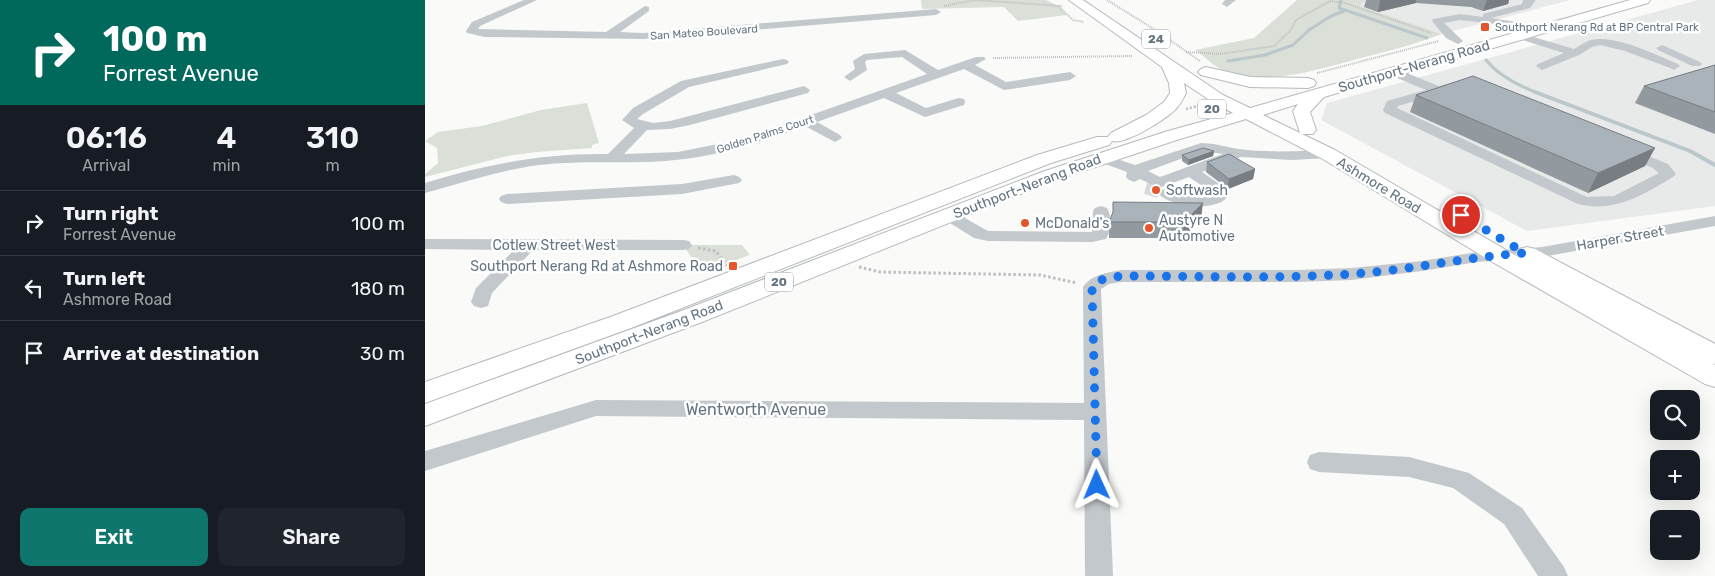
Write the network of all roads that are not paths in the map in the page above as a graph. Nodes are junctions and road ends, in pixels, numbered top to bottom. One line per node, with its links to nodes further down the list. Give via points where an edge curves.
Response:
1 (532, 0): 12 (street, San Mateo Boulevard, via 476,24 471,31)
2 (1075, 0): 22 (main road, Ashmore Road / 24)
3 (1092, 0): 11 (main road, 24)
4 (1529, 0): 9 (street, via 1527,6)
5 (1608, 0): 10 (main road, Southport-Nerang Road / 20)
6 (1644, 0): 10 (main road, Southport-Nerang Road / 20)
7 (645, 9): 12 (street)
8 (936, 12): 12 (street, San Mateo Boulevard, via 700,33)
9 (1480, 18): 10 (street); 13 (street, via 1437,21)
10 (1519, 31): 13 (main road, Southport-Nerang Road / 20); 15 (street); 23 (main road, Southport-Nerang Road / 20)
11 (1151, 36)
12 (607, 37)
13 (1458, 41): 27 (main road, Southport-Nerang Road / 20)
14 (1628, 48): 15 (lane, via 1600,42 1589,44); 19 (street, via 1635,44 1653,45); 21 (lane)
15 (1575, 53): 20 (lane)
16 (980, 59): 18 (street, Golden Palms Court)
17 (783, 62): 35 (street, via 676,87 632,115 631,123)
18 (965, 64): 24 (street, Golden Palms Court); 25 (street, via 1004,86)
19 (1697, 64)
20 (1542, 66)
21 (1674, 66)
22 (1169, 67): 32 (main road, Ashmore Road / 24); 39 (main road, via 1178,88 1176,99 1155,116)
23 (1394, 72): 27 (main road, Southport-Nerang Road / 20); 29 (street)
24 (936, 74): 26 (street, via 909,54 901,52 864,57 859,61 861,70); 30 (street, Golden Palms Court)
25 (1070, 76)
26 (850, 77)
27 (1314, 83): 32 (main road, Southport-Nerang Road / 20); 32 (main road, Ashmore Road, via 1250,82 1203,67); 36 (main road, via 1301,111)
28 (803, 90): 35 (street, via 695,120)
29 (1437, 90): 29 (street, via 1392,104 1390,110 1584,201 1619,201 1668,174 1656,164 1469,88 1454,86)
30 (885, 92): 31 (street, via 925,114); 33 (street, Golden Palms Court)
31 (959, 102)
32 (1247, 107): 34 (main road, Southport-Nerang Road / 20); 36 (main road, Ashmore Road); 37 (main road, Ashmore Road); 39 (main road, Southport-Nerang Road / 20)
33 (805, 122): 40 (lane); 44 (street, Golden Palms Court, via 731,146)
34 (1221, 122): 37 (main road); 38 (main road, Southport-Nerang Road / 20)
35 (642, 128): 45 (street)
36 (1307, 130): 63 (main road, Ashmore Road, via 1399,178)
37 (1285, 132): 43 (main road, Ashmore Road)
38 (1174, 135): 41 (street); 46 (main road, Southport-Nerang Road / 20)
39 (1117, 137): 68 (main road, Southport-Nerang Road / 20, via 1044,159 622,322)
40 (835, 138)
41 (1185, 153): 42 (street, via 1212,147); 47 (street); 48 (street); 50 (street)
42 (1239, 153): 43 (street); 48 (street)
43 (1328, 154): 64 (main road, Ashmore Road)
44 (667, 157): 45 (street, Golden Palms Court); 54 (street)
45 (612, 158): 53 (street, Golden Palms Court, via 565,158 522,163)
46 (1102, 158): 49 (street); 58 (main road, Southport-Nerang Road / 20)
47 (1160, 161): 49 (street); 50 (street)
48 (1216, 162): 50 (street)
49 (1135, 170): 50 (street, via 1159,183); 52 (street, via 1133,179)
50 (1190, 171): 55 (street, via 1213,186 1219,197 1201,202)
51 (734, 180): 54 (street, via 682,189)
52 (1146, 187)
53 (425, 188)
54 (645, 189): 56 (street)
55 (1166, 193)
56 (507, 198)
57 (1101, 211): 58 (street, via 1102,231 1091,237 988,236)
58 (948, 215): 70 (main road, Southport-Nerang Road / 20, via 693,316)
59 (1715, 221): 63 (street, Harper Street)
60 (425, 244): 61 (street, Cotlew Street West)
61 (528, 245): 62 (street, Cotlew Street West); 65 (street, via 483,292)
62 (683, 245)
63 (1525, 253): 64 (street, Harper Street); 66 (main road, Ashmore Road)
64 (1497, 255): 67 (main road, Ashmore Road); 69 (street, Harper Street, via 1351,274 1121,276 1103,279 1092,287)
65 (481, 302)
66 (1715, 355)
67 (1715, 377)
68 (425, 393)
69 (1095, 412): 71 (street, Wentworth Avenue, via 596,408); 73 (street)
70 (425, 415)
71 (425, 461)
72 (1319, 462): 74 (street, via 1409,467 1460,480 1513,516)
73 (1099, 576)
74 (1554, 576)

